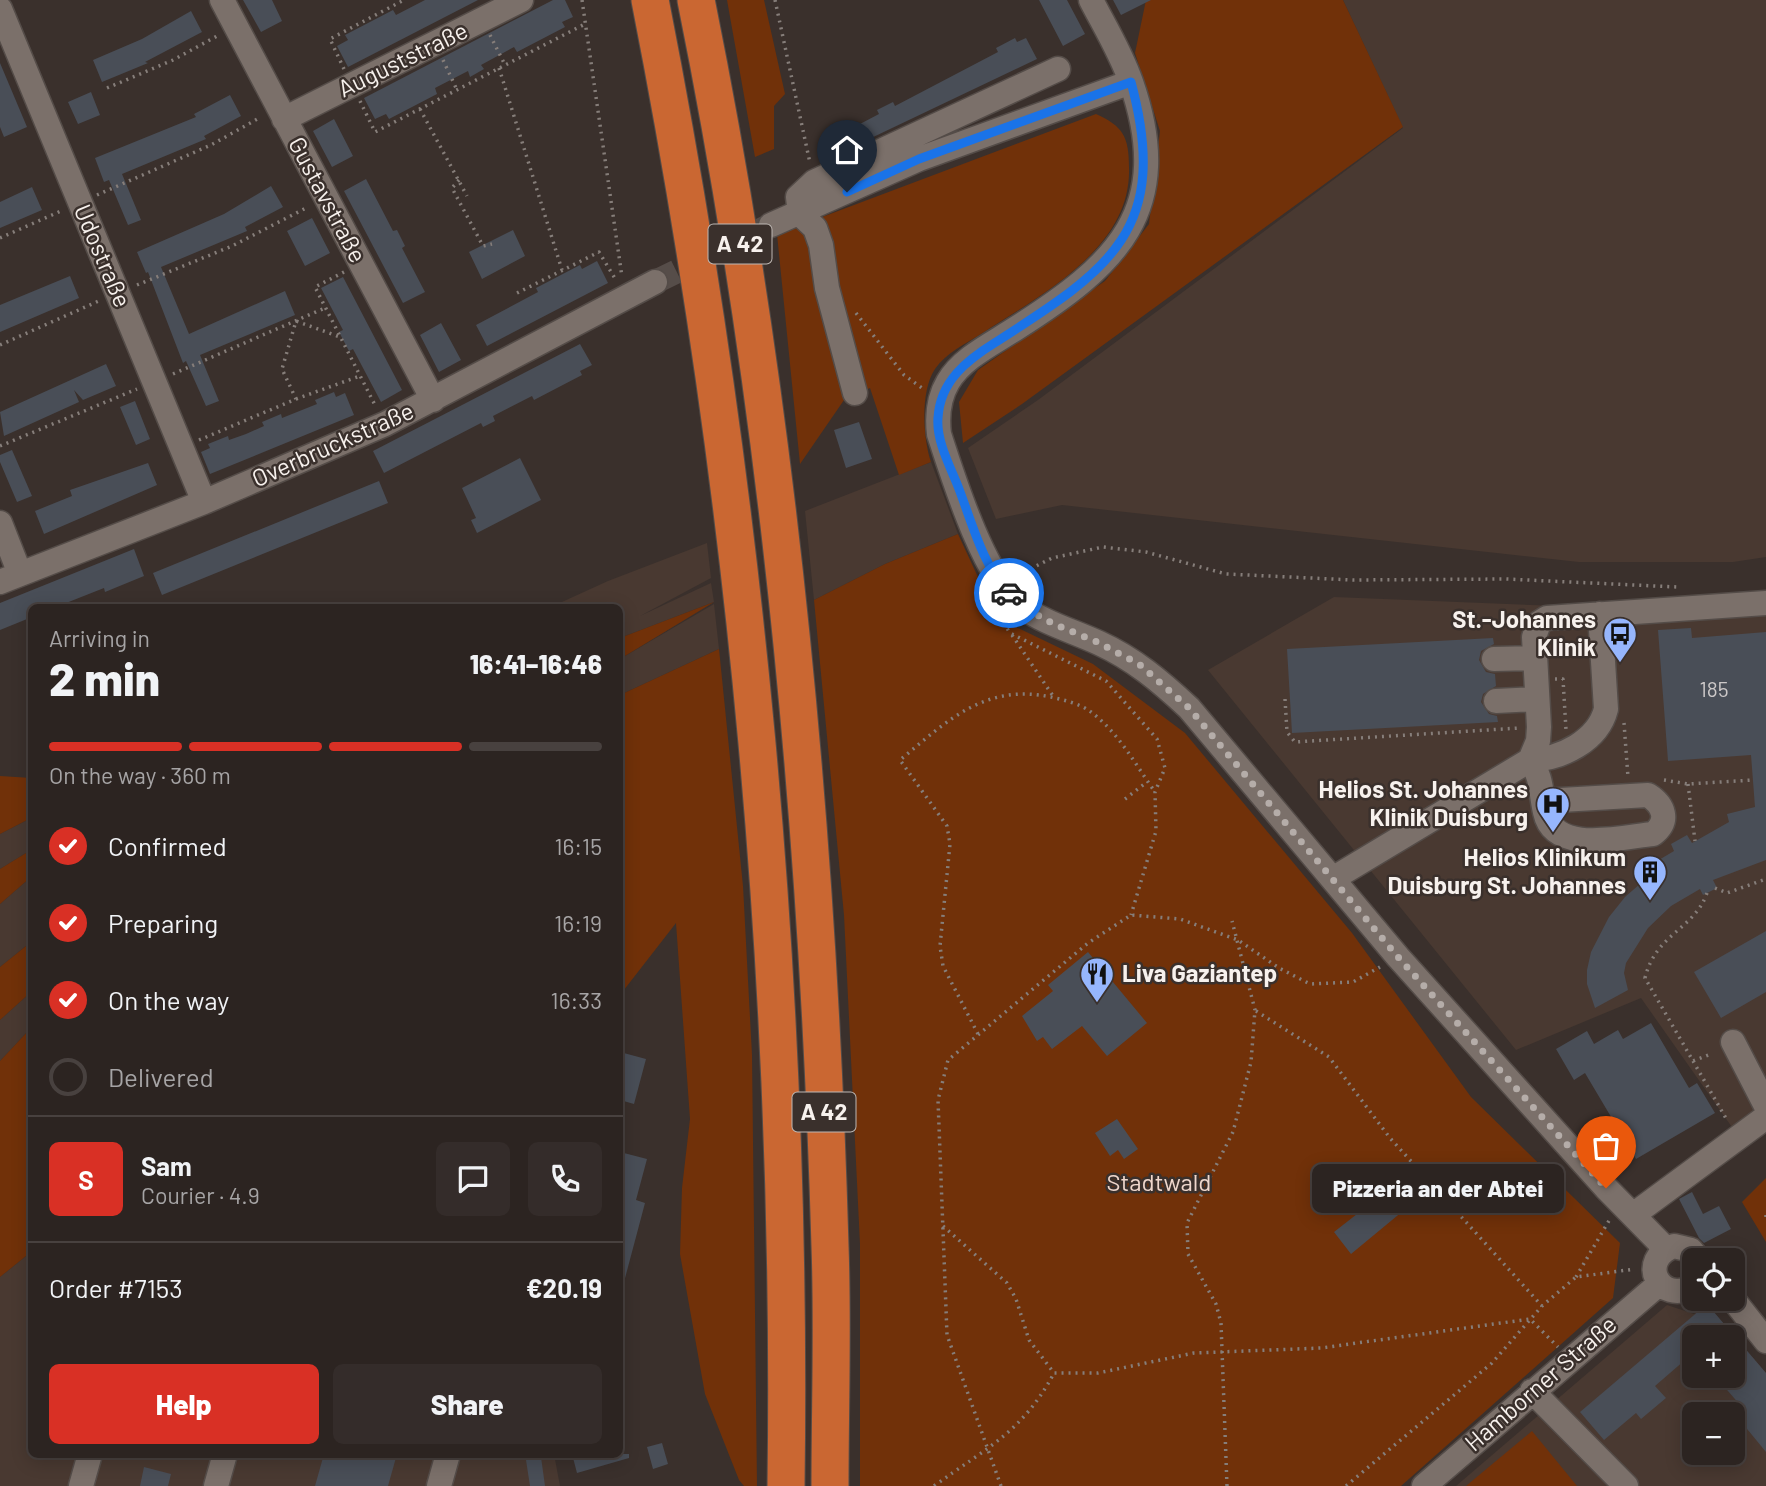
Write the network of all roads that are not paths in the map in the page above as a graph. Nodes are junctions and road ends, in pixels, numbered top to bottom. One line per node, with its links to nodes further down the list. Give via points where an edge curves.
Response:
1 (222, 0): 9 (street, Gustavstraße)
2 (521, 0): 9 (street, Auguststraße, via 352,85)
3 (650, 0): 42 (highway, A 42, via 694,243 757,753 787,1264)
4 (696, 0): 43 (highway, A 42, via 737,228 775,490 800,738 830,1247)
5 (1091, 0): 8 (street)
6 (0, 9): 15 (street, Udostraße)
7 (1058, 69): 10 (street, via 814,182 798,197)
8 (1131, 82): 10 (street, via 919,159); 25 (street, via 1144,146 1143,181 1139,206 1121,244 1069,295 969,359 948,382 937,420 945,452 1000,584 1021,606 1151,672 1189,708)
9 (281, 113): 14 (street, Gustavstraße)
10 (800, 214): 11 (street); 13 (street, via 815,228 821,245 827,288)
11 (771, 225)
12 (655, 282): 14 (street, Overbruckstraße)
13 (855, 393)
14 (433, 400): 15 (street, Overbruckstraße)
15 (204, 502): 17 (street, Overbruckstraße)
16 (0, 523): 17 (street)
17 (10, 578)
18 (1766, 603): 19 (street)
19 (1600, 614): 21 (street, via 1547,618 1539,623 1534,637); 23 (street, via 1606,709 1602,724 1552,759)
20 (1494, 659): 21 (street)
21 (1539, 678): 22 (street); 23 (street, via 1538,741)
22 (1496, 701)
23 (1530, 760): 24 (street, via 1541,777); 25 (street)
24 (1543, 802)
25 (1334, 878): 29 (street, via 1398,957)
26 (1733, 1042): 27 (street)
27 (1766, 1106)
28 (1766, 1117): 29 (street)
29 (1626, 1208): 31 (street)
30 (1685, 1248): 31 (street)
31 (1660, 1267): 32 (street, via 1670,1291); 35 (street, Hamborner Straße)
32 (1682, 1292)
33 (1742, 1311): 34 (street)
34 (1766, 1341)
35 (1532, 1391): 44 (street, Hamborner Straße); 45 (street)
36 (89, 1458): 39 (street)
37 (224, 1458): 40 (street)
38 (447, 1458): 41 (street)
39 (81, 1486)
40 (216, 1486)
41 (439, 1486)
42 (786, 1486)
43 (830, 1486)
44 (1424, 1486)
45 (1626, 1486)

